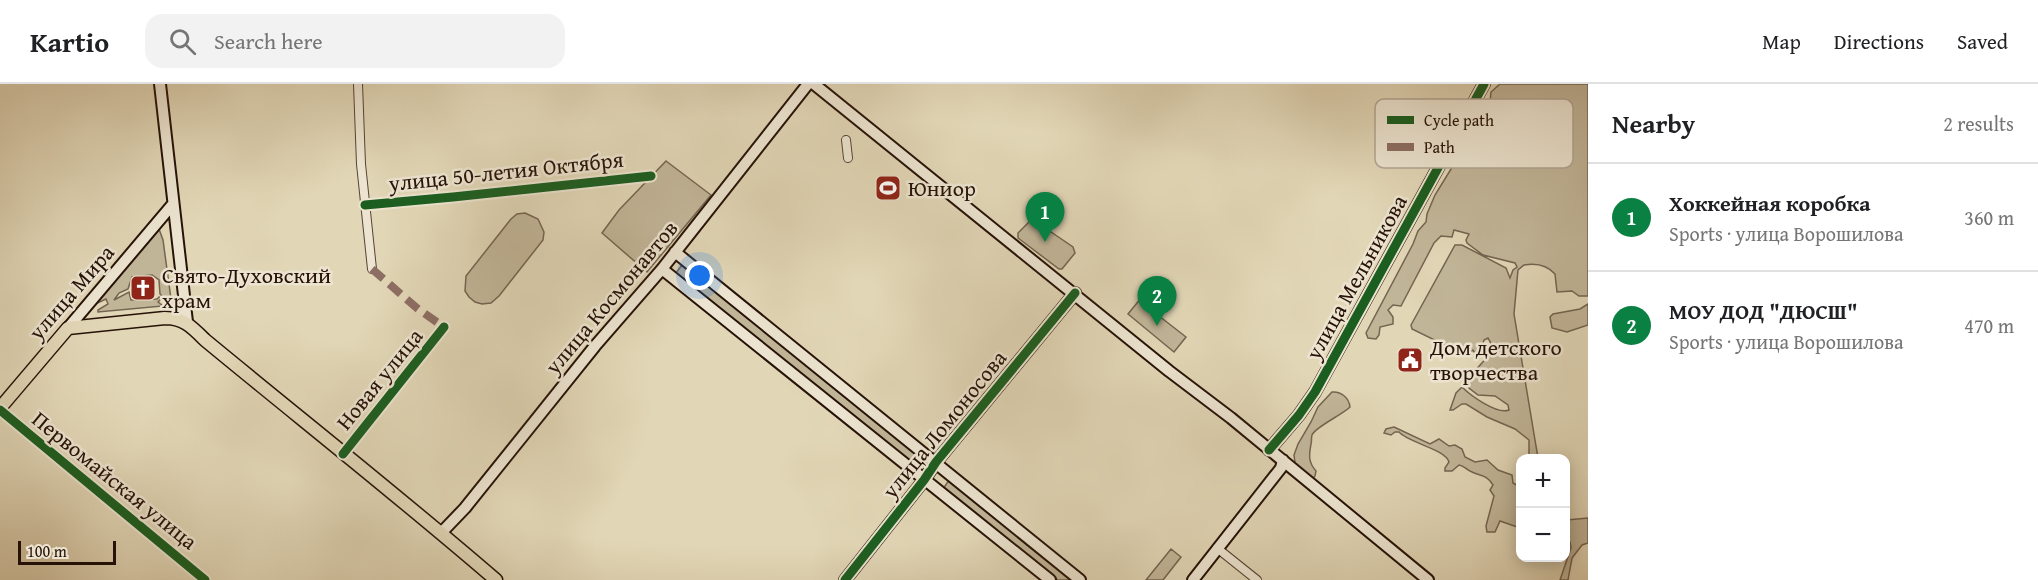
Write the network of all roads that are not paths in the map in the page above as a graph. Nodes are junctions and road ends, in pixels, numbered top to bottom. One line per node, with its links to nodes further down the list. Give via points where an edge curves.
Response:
1 (160, 84): 11 (main road)
2 (358, 84): 12 (street)
3 (808, 84): 13 (main road, улица Космонавтов)
4 (1484, 84): 6 (main road, улица Мельникова)
5 (819, 86): 16 (main road)
6 (1476, 99)
7 (846, 141): 8 (street)
8 (848, 158)
9 (1438, 168): 21 (main road, улица Мельникова, via 1315,392)
10 (651, 176): 12 (street, улица 50-летия Октября)
11 (173, 204): 17 (main road); 19 (main road, улица Мира)
12 (365, 204): 14 (street)
13 (675, 252): 15 (main road, улица Космонавтов); 24 (main road)
14 (372, 269)
15 (662, 269): 25 (main road); 26 (main road, улица Космонавтов)
16 (1075, 293): 21 (main road); 24 (main road, улица Ломоносова)
17 (187, 322): 19 (main road, via 165,318); 22 (main road)
18 (444, 327): 22 (street, Новая улица)
19 (68, 328): 20 (main road, улица Мира)
20 (0, 409): 28 (street, Первомайская улица)
21 (1269, 450): 23 (main road)
22 (344, 454): 26 (main road)
23 (1283, 460): 27 (main road, via 1281,468); 35 (main road)
24 (936, 462): 25 (main road, улица Ломоносова); 32 (main road)
25 (924, 480): 30 (main road, улица Ломоносова); 31 (main road)
26 (442, 532): 29 (main road)
27 (1217, 548): 33 (main road); 34 (street)
28 (205, 580)
29 (496, 580)
30 (844, 580)
31 (1050, 580)
32 (1080, 580)
33 (1193, 580)
34 (1257, 580)
35 (1428, 580)

